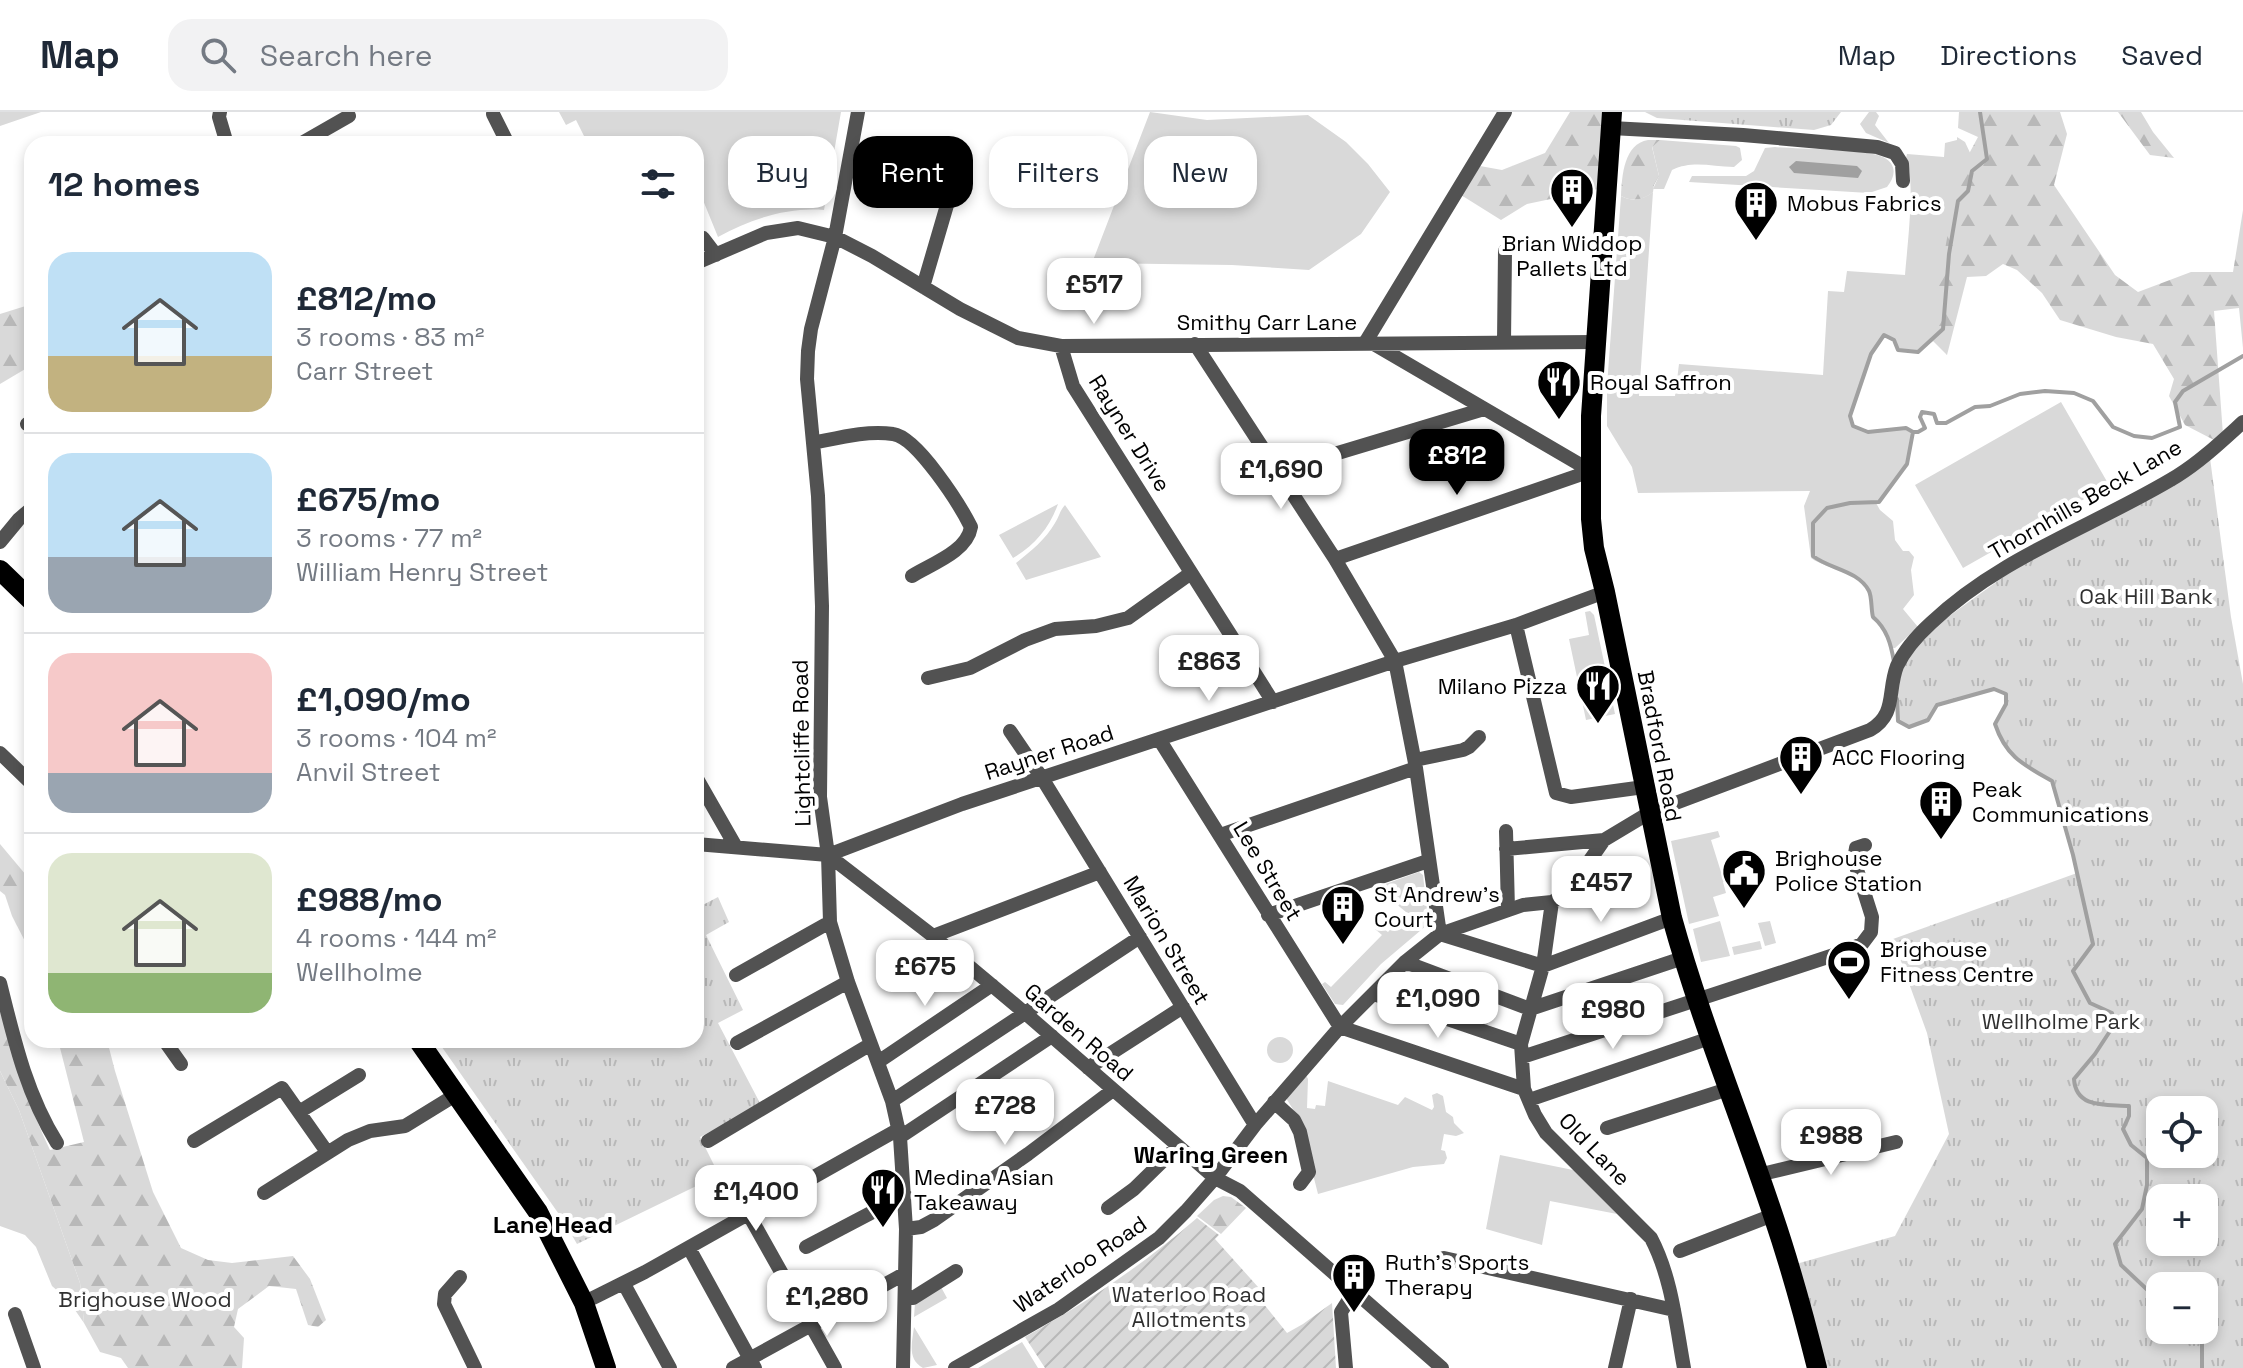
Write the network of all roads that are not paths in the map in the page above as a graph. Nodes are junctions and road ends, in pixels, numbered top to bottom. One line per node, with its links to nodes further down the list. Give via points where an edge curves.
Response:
1 (220, 112): 7 (street)
2 (858, 112): 12 (street, Lightcliffe Road)
3 (1505, 112): 20 (street)
4 (493, 114): 9 (street)
5 (349, 116): 8 (street)
6 (1612, 120): 10 (street, via 1877,147 1895,153); 19 (main road, Bradford Road)
7 (225, 136)
8 (314, 136)
9 (504, 136)
10 (1903, 181)
11 (946, 208): 17 (street)
12 (835, 237): 15 (street, Smithy Carr Lane, via 788,229); 17 (street, Smithy Carr Lane); 25 (street, Lightcliffe Road, via 808,351)
13 (704, 239): 15 (street)
14 (1505, 251): 18 (street)
15 (716, 255): 16 (street, Smithy Carr Lane)
16 (704, 260)
17 (923, 287): 22 (street, Smithy Carr Lane, via 1018,338)
18 (1504, 342): 19 (street); 20 (street)
19 (1596, 342): 27 (main road, Bradford Road)
20 (1368, 343): 21 (street, Smithy Carr Lane); 23 (street, Smithy Carr Lane)
21 (1195, 344): 22 (street, Smithy Carr Lane); 26 (street)
22 (1061, 346): 32 (street, Rayner Drive, via 1073,386)
23 (1484, 409): 26 (street); 27 (street, Smithy Carr Lane)
24 (2243, 422): 49 (street, Thornhills Beck Lane, via 2179,475 2016,560 1953,604 1899,662 1886,718 1879,725)
25 (813, 443): 33 (street, via 895,434 922,454 971,527 960,547); 57 (street, Lightcliffe Road, via 822,606 820,797)
26 (1278, 471): 30 (street)
27 (1591, 471): 30 (street); 34 (main road, Bradford Road, via 1594,548)
28 (24, 515): 29 (street)
29 (0, 542)
30 (1335, 559): 37 (street)
31 (0, 570): 35 (main road)
32 (1191, 573): 38 (street, via 1128,618 1055,629 970,668 949,665); 39 (street, Rayner Drive)
33 (912, 576)
34 (1605, 592): 36 (street, Rayner Road); 47 (main road, Bradford Road)
35 (24, 593)
36 (1516, 625): 37 (street, Rayner Road); 47 (street, via 1556,793 1571,797)
37 (1395, 661): 39 (street, Rayner Road); 44 (street)
38 (928, 678)
39 (1273, 702): 42 (street, Rayner Road)
40 (1010, 731): 46 (street, Marion Street)
41 (1479, 737): 44 (street, via 1463,750)
42 (1159, 739): 46 (street, Rayner Road); 51 (street, Lee Street)
43 (0, 753): 45 (street)
44 (1416, 764): 51 (street); 58 (street)
45 (24, 776)
46 (1042, 778): 57 (street, Rayner Road); 59 (street, Marion Street)
47 (1644, 787): 49 (main road, Bradford Road)
48 (704, 791): 55 (street)
49 (1649, 813): 52 (street); 63 (main road, Bradford Road)
50 (1506, 831): 56 (street)
51 (1220, 835): 62 (street, Lee Street)
52 (1604, 840): 56 (street); 60 (street, via 1567,893)
53 (704, 845): 55 (street)
54 (1865, 845): 76 (street, via 1856,848 1854,860 1872,917 1871,932 1862,944)
55 (736, 847): 57 (street)
56 (1506, 849): 61 (street)
57 (828, 855): 64 (street, Lightcliffe Road); 66 (street, Garden Road)
58 (1428, 861): 62 (street); 65 (street)
59 (1100, 872): 66 (street); 67 (street, Marion Street)
60 (1552, 902): 61 (street, Waterloo Road); 70 (street, Old Lane)
61 (1508, 910): 65 (street, Waterloo Road)
62 (1268, 915): 80 (street, Lee Street)
63 (1672, 918): 68 (main road, Bradford Road); 70 (street)
64 (830, 922): 71 (street); 72 (street, Lightcliffe Road)
65 (1440, 934): 69 (street, Waterloo Road); 70 (street)
66 (933, 936): 74 (street, Garden Road)
67 (1140, 937): 77 (street, Marion Street); 79 (street)
68 (1683, 958): 76 (main road, Bradford Road); 78 (street)
69 (1405, 962): 75 (street, Waterloo Road); 78 (street)
70 (1543, 966): 78 (street, Old Lane)
71 (736, 975)
72 (848, 982): 83 (street); 84 (street, Lightcliffe Road)
73 (0, 983): 105 (street, via 15,1045 41,1116)
74 (992, 985): 79 (street, Garden Road); 88 (street)
75 (1374, 994): 80 (street, Waterloo Road); 87 (street)
76 (1698, 999): 82 (main road, Bradford Road); 87 (street)
77 (1183, 1007): 90 (street); 99 (street, Marion Street)
78 (1530, 1009): 87 (street, Old Lane)
79 (1025, 1013): 81 (street, Garden Road); 96 (street)
80 (1340, 1027): 95 (street); 97 (street, Waterloo Road)
81 (1052, 1036): 90 (street, Garden Road); 101 (street)
82 (1710, 1038): 92 (main road, Bradford Road); 95 (street)
83 (737, 1043)
84 (871, 1044): 88 (street, Lightcliffe Road); 103 (street)
85 (170, 1048): 89 (street)
86 (424, 1048): 94 (main road)
87 (1521, 1051): 95 (street, Old Lane)
88 (878, 1062): 96 (street, Lightcliffe Road)
89 (181, 1064)
90 (1088, 1068): 93 (street, Garden Road)
91 (359, 1075): 98 (street)
92 (1728, 1089): 100 (street); 108 (main road, Bradford Road)
93 (1113, 1090): 106 (street, Garden Road); 116 (street, via 934,1220)
94 (457, 1094): 107 (street, via 405,1126 370,1131); 135 (main road, via 550,1232 584,1303)
95 (1527, 1094): 129 (street, Old Lane, via 1546,1133 1651,1238)
96 (892, 1101): 101 (street, Lightcliffe Road)
97 (1274, 1102): 99 (street, Waterloo Road); 110 (street, via 1300,1132 1309,1172)
98 (299, 1112): 102 (street, via 282,1088); 107 (street)
99 (1255, 1125): 109 (street, Waterloo Road)
100 (1607, 1128)
101 (900, 1133): 112 (street, Lightcliffe Road); 114 (street)
102 (194, 1141)
103 (708, 1141)
104 (1896, 1142): 108 (street)
105 (57, 1143)
106 (1177, 1147): 109 (street, Garden Road); 113 (street)
107 (327, 1152): 111 (street)
108 (1758, 1175): 115 (main road, Bradford Road)
109 (1215, 1178): 125 (street, Garden Road, via 1240,1191); 140 (street, Waterloo Road, via 1159,1238 1059,1309)
110 (1300, 1184)
111 (264, 1193)
112 (905, 1195): 116 (street, Lightcliffe Road); 117 (street)
113 (1108, 1208)
114 (749, 1215): 118 (street); 131 (street)
115 (1773, 1215): 119 (street); 145 (main road, Bradford Road)
116 (906, 1229): 122 (street, Lightcliffe Road)
117 (806, 1247)
118 (689, 1248): 124 (street); 132 (street)
119 (1680, 1251)
120 (1444, 1258): 128 (street)
121 (956, 1271): 127 (street)
122 (904, 1274): 127 (street, Lightcliffe Road); 131 (street)
123 (460, 1277): 134 (street, via 445,1294 444,1304)
124 (624, 1284): 126 (street); 136 (street)
125 (1355, 1290): 141 (street, via 1341,1312); 142 (street, Garden Road)
126 (593, 1298)
127 (905, 1298): 139 (street, Lightcliffe Road)
128 (1631, 1299): 129 (street); 143 (street)
129 (1674, 1310): 144 (street, Old Lane)
130 (15, 1314): 133 (street)
131 (810, 1326): 132 (street); 138 (street)
132 (753, 1363): 137 (street)
133 (34, 1368)
134 (475, 1368)
135 (606, 1368)
136 (670, 1368)
137 (733, 1368)
138 (835, 1368)
139 (903, 1368)
140 (955, 1368)
141 (1346, 1368)
142 (1442, 1368)
143 (1615, 1368)
144 (1684, 1368)
145 (1817, 1368)

